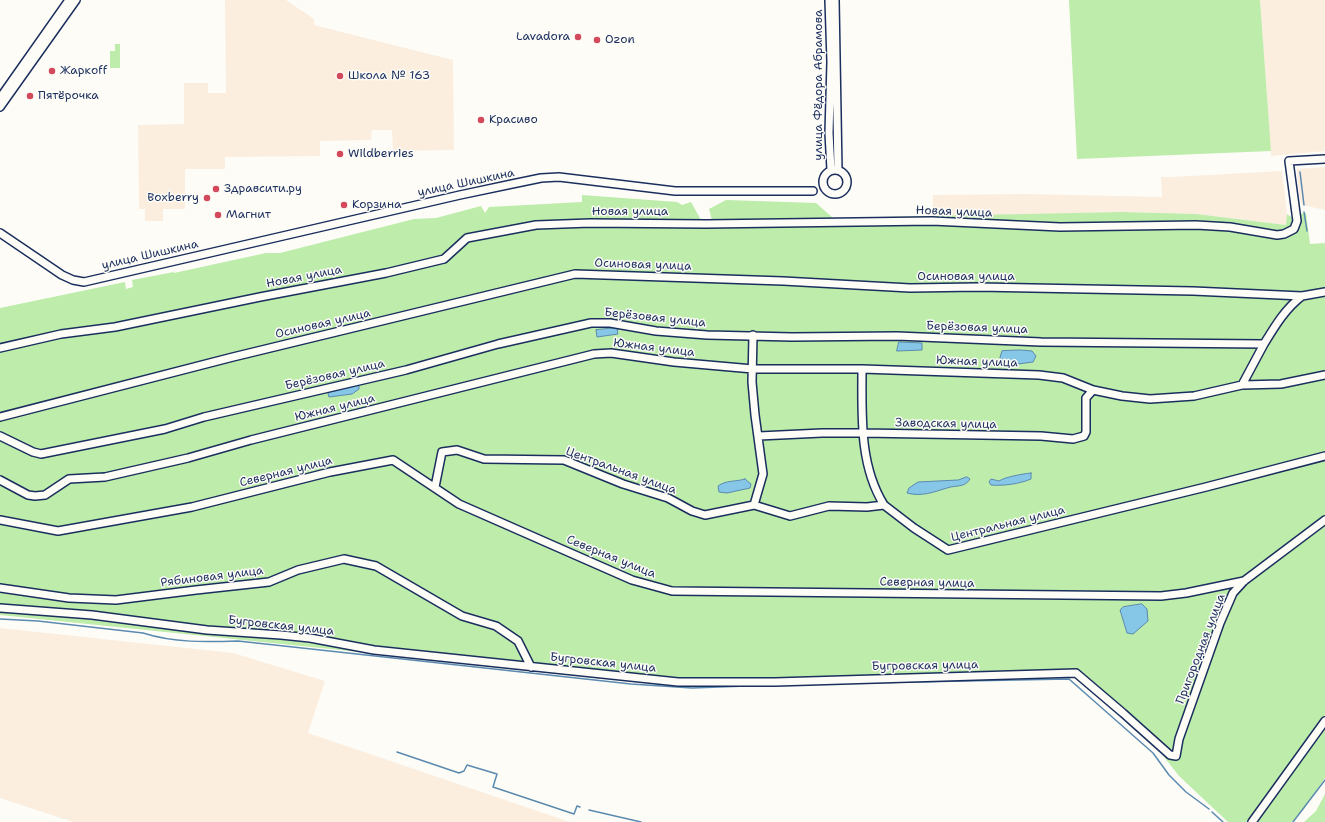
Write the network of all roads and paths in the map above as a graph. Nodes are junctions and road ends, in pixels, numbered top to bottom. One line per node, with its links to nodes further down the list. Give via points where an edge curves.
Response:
1 (69, 0): 5 (street)
2 (76, 0): 6 (street)
3 (829, 0): 4 (street, улица Фёдора Абрамова, via 829,133 835,170)
4 (835, 0)
5 (0, 98)
6 (0, 107)
7 (1325, 159): 14 (street, Новая улица, via 1289,161 1297,221 1294,229 1277,235 1230,227 1196,225 1060,227 925,222 536,225 467,238 444,258 386,273 115,327 61,334)
8 (814, 191): 9 (street, улица Шишкина, via 675,191 559,177 541,178 84,282 62,275)
9 (0, 233)
10 (1325, 292): 11 (street, Осиновая улица)
11 (1302, 296): 13 (street, via 1291,304); 20 (street, Осиновая улица, via 1185,291 910,288 575,274)
12 (753, 335): 13 (street, Берёзовая улица); 15 (street); 22 (street, Берёзовая улица, via 707,335 591,323 498,344 406,370 204,417 166,429 41,454)
13 (1264, 344): 18 (street)
14 (0, 348)
15 (753, 369): 16 (street, Южная улица); 23 (street, via 752,382); 25 (street, Южная улица, via 674,362 611,352 594,354 150,467 105,477 69,479 45,495 28,495)
16 (862, 369): 19 (street, Южная улица, via 1039,374 1063,378); 21 (street)
17 (1325, 374): 18 (street, Южная улица, via 1281,384)
18 (1242, 385): 19 (street, Южная улица, via 1194,396 1150,399)
19 (1093, 390): 21 (street, Заводская улица, via 1086,398 1086,432 1080,438)
20 (0, 417)
21 (863, 433): 23 (street, Заводская улица); 28 (street, via 869,471)
22 (0, 436)
23 (759, 436): 27 (street, via 763,474)
24 (1325, 456): 28 (street, Центральная улица, via 948,550)
25 (0, 480)
26 (435, 487): 27 (street, Центральная улица, via 442,452 457,450 484,459 564,460 623,484 668,498 705,515); 29 (street, Северная улица, via 393,460 330,472 192,507 58,531); 31 (street, Северная улица, via 459,504 491,519 632,580 672,591 1161,596)
27 (754, 505): 28 (street, Центральная улица, via 790,516 829,506)
28 (884, 505)
29 (0, 520)
30 (1325, 520): 31 (street, Пригородная улица)
31 (1244, 581): 36 (street, Пригородная улица, via 1234,593 1220,623 1179,739)
32 (0, 588): 34 (street, Рябиновая улица, via 69,598 116,600 269,582 298,570 344,559 376,566 462,616 496,626 518,641)
33 (0, 608): 34 (street, Бугровская улица, via 310,638 374,650)
34 (531, 667): 36 (street, Бугровская улица, via 678,682 775,682 1076,673 1170,755)
35 (1325, 721): 37 (street)
36 (1176, 756)
37 (1252, 822)

